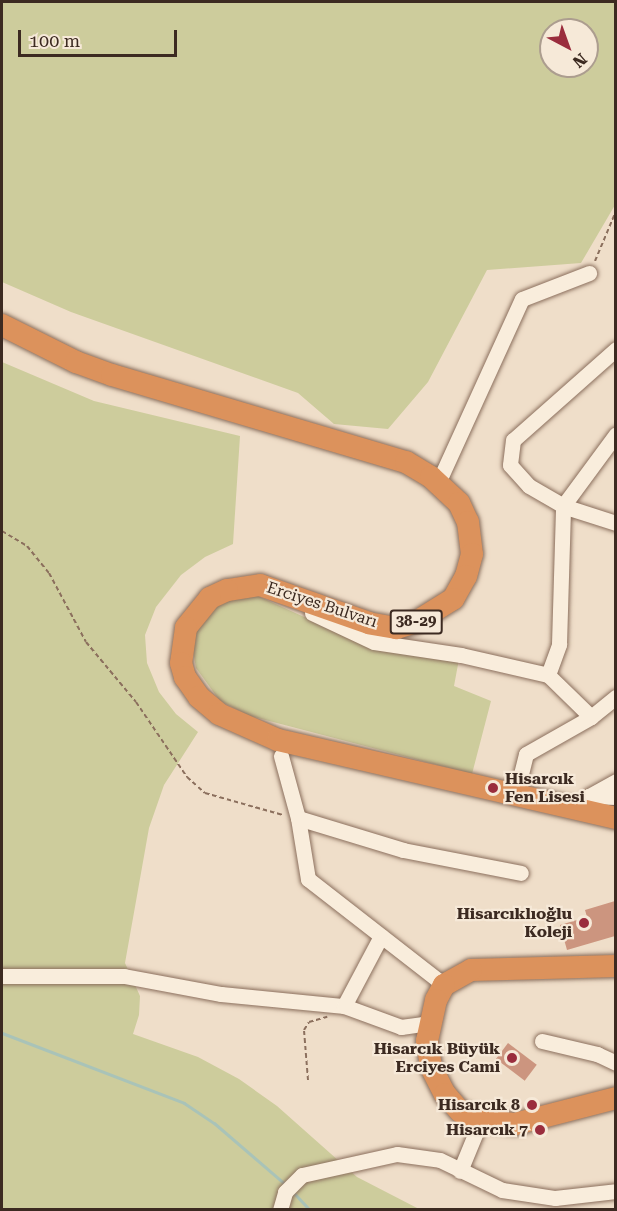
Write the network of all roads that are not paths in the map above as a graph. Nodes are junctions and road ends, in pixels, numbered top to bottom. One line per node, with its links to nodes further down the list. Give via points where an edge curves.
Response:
1 (589, 273): 6 (street, via 522,299)
2 (2, 325): 6 (highway, Erciyes Bulvarı / 38-29, via 85,366 378,452 406,462)
3 (2, 341): 13 (highway, Erciyes Bulvarı / 38-29, via 108,389 400,475 422,488 447,512 454,526 458,552 453,571 442,590 411,609 396,613 373,609 275,572 249,569 202,586 172,623 166,664 172,684 189,707 211,726)
4 (615, 349): 7 (street, via 513,440 510,465 529,486)
5 (615, 434): 7 (street)
6 (438, 483): 9 (highway, Erciyes Bulvarı / 38-29, via 459,503 468,522 472,554 453,599 434,614 396,628 369,623)
7 (563, 506): 8 (street); 10 (street, via 559,644)
8 (614, 520)
9 (260, 585): 10 (street, via 374,642 461,655); 15 (highway, Erciyes Bulvarı / 38-29, via 210,597 186,628 181,650 185,677 199,697 219,714 278,740)
10 (549, 675): 12 (street)
11 (615, 697): 12 (street)
12 (591, 717): 15 (street, via 526,754)
13 (281, 756): 18 (street); 20 (highway, Erciyes Bulvarı / 38-29)
14 (615, 781): 17 (street)
15 (516, 794): 17 (highway, Erciyes Bulvarı / 38-29)
16 (615, 797): 17 (street)
17 (586, 802): 19 (highway, Erciyes Bulvarı / 38-29)
18 (298, 818): 21 (street, via 403,850); 22 (street, via 308,879)
19 (615, 818)
20 (615, 832)
21 (521, 873)
22 (381, 936): 26 (street); 27 (street)
23 (615, 966): 26 (highway, via 583,970 495,967 471,970)
24 (2, 976): 27 (street, via 124,976 221,994)
25 (615, 981): 31 (highway, via 476,984 455,995 443,1022 441,1041 444,1062 457,1086 484,1108 513,1110)
26 (444, 985): 28 (highway)
27 (344, 1006): 28 (street, via 401,1027)
28 (429, 1023): 33 (highway, via 431,1067 445,1094 460,1111)
29 (542, 1041): 30 (street, via 597,1054)
30 (615, 1063)
31 (615, 1083)
32 (615, 1098): 33 (highway, via 515,1124)
33 (481, 1120): 34 (street)
34 (460, 1172): 35 (street, via 502,1190 555,1197); 36 (street, via 428,1156 397,1154 310,1172 296,1179 285,1192)
35 (615, 1191)
36 (280, 1209)

